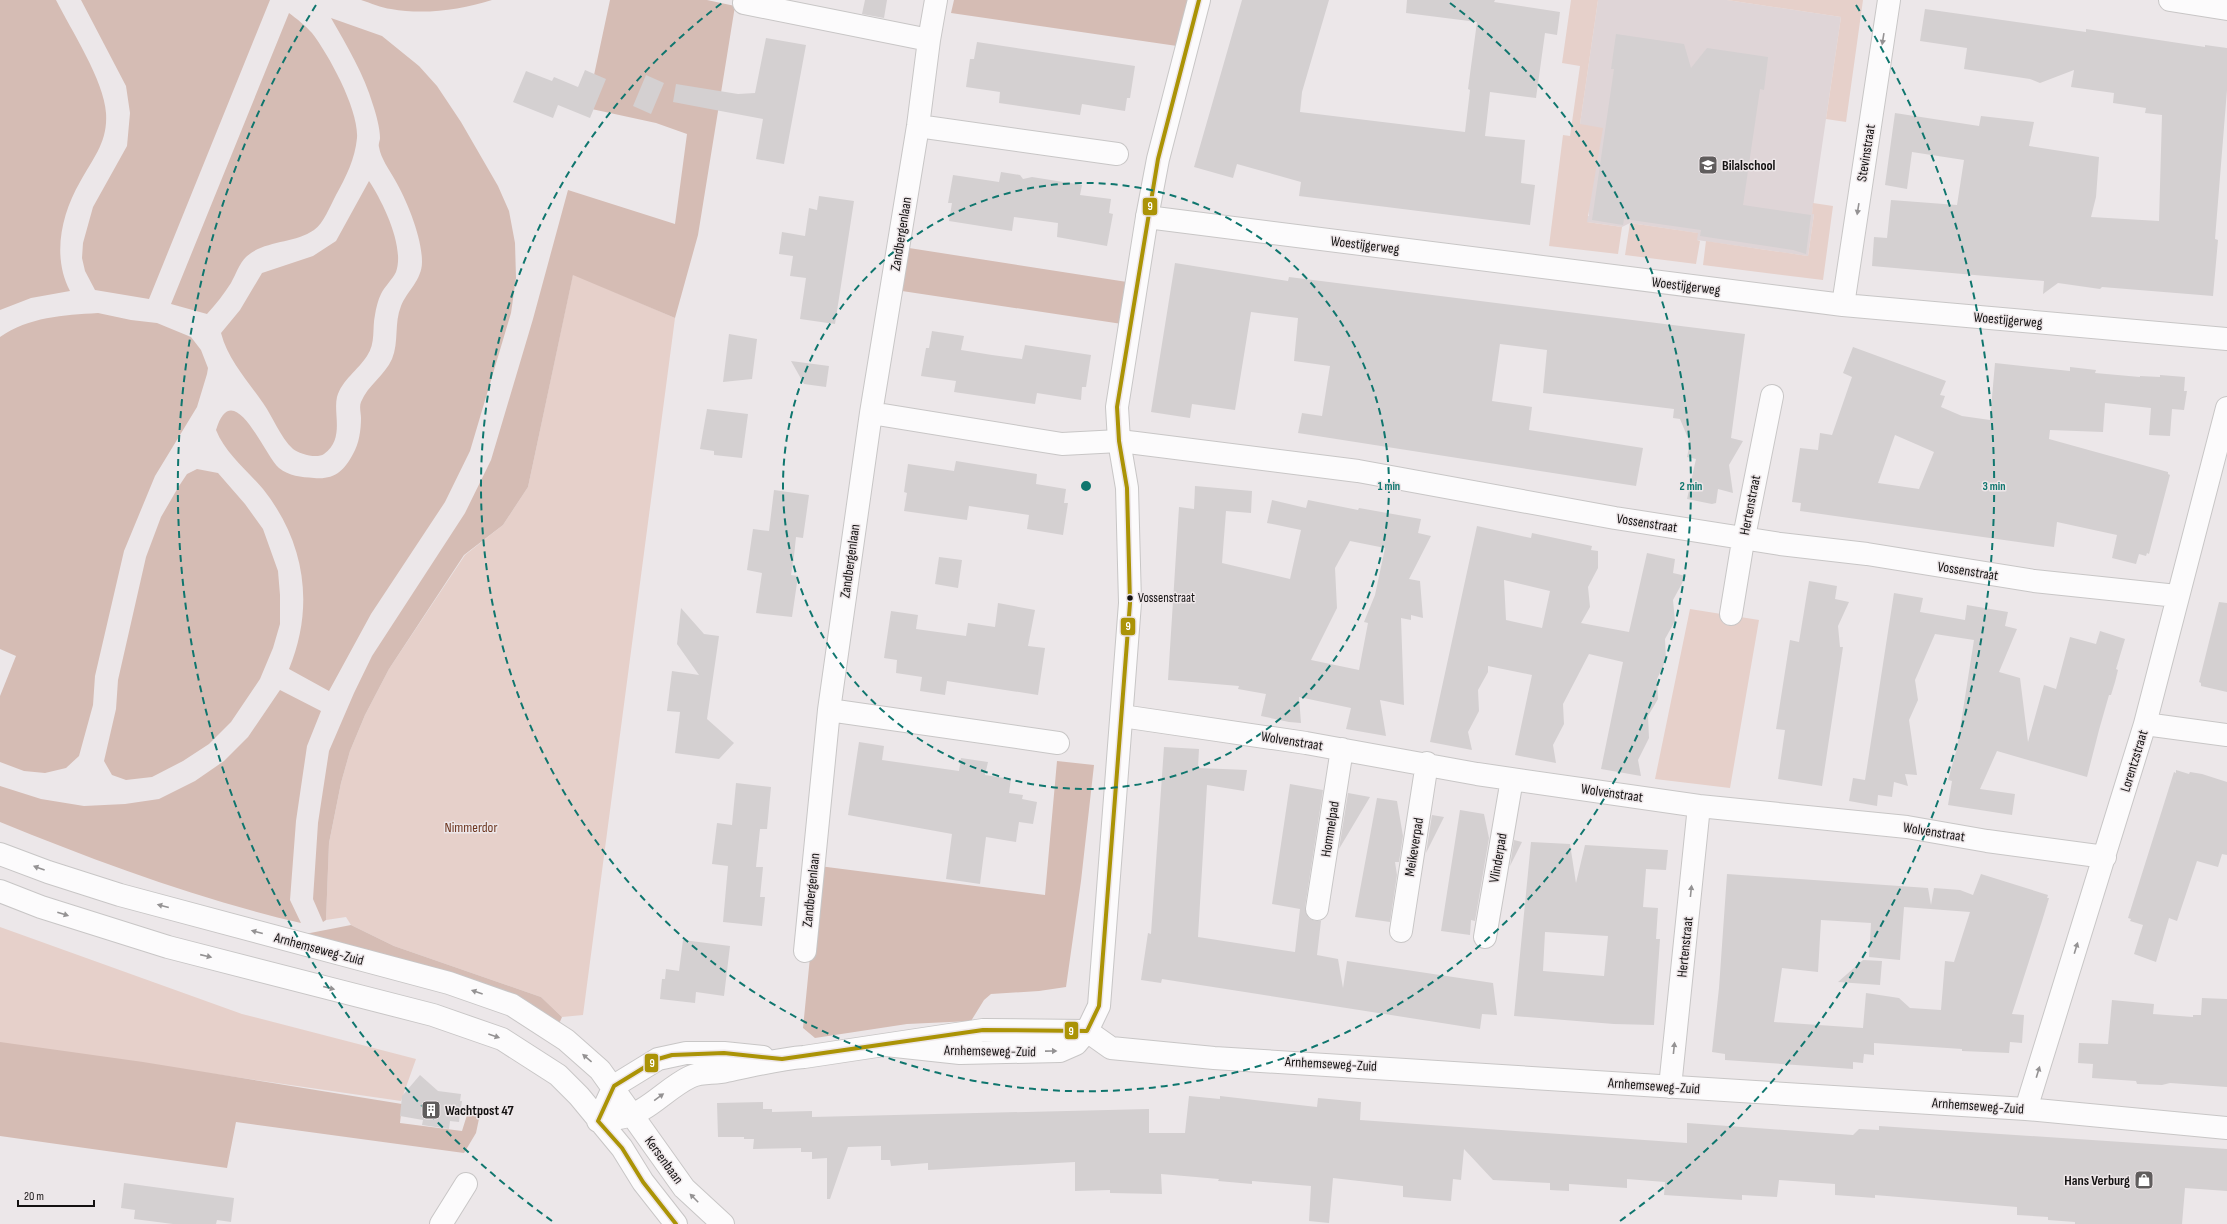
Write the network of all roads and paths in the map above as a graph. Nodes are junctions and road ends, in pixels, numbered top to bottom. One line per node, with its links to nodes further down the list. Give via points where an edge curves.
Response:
1 (936, 0): 7 (street, Zandbergenlaan)
2 (1199, 0): 10 (street, via 1158,159)
3 (1889, 0): 11 (street, Stevinstraat, one-way to 11)
4 (2170, 0): 6 (street)
5 (744, 3): 7 (street)
6 (2227, 9)
7 (928, 40): 8 (street, Zandbergenlaan)
8 (918, 126): 9 (street); 15 (street, Zandbergenlaan)
9 (1117, 154)
10 (1147, 217): 11 (street, Woestijgerweg); 16 (street, via 1117,407)
11 (1843, 305): 12 (street, Woestijgerweg)
12 (2227, 338)
13 (1772, 396): 17 (street, Hertenstraat)
14 (2227, 408): 18 (street, Lorentzstraat)
15 (872, 413): 16 (street, via 1062,444); 20 (street, Zandbergenlaan)
16 (1119, 441): 17 (street, Vossenstraat, via 1358,471 1615,518); 21 (street, via 1127,488 1130,603)
17 (1744, 538): 18 (street, Vossenstraat, via 1867,554 2034,581); 19 (street, Hertenstraat)
18 (2177, 596): 22 (street, Lorentzstraat)
19 (1731, 614)
20 (829, 710): 24 (street); 35 (street, Zandbergenlaan)
21 (1122, 716): 25 (street, Wolvenstraat); 36 (street, via 1099,1006)
22 (2145, 724): 23 (street); 30 (street, Lorentzstraat)
23 (2227, 735)
24 (1058, 743)
25 (1342, 749): 26 (street, Wolvenstraat); 32 (street, Hommelpad)
26 (1427, 763): 27 (street, Wolvenstraat); 33 (street, Meikeverpad)
27 (1512, 779): 28 (street, Wolvenstraat); 34 (street, Vlinderpad)
28 (1699, 806): 30 (street, Wolvenstraat, via 1907,827); 39 (street, Hertenstraat, one-way to 28)
29 (0, 854): 38 (street, Arnhemseweg-Zuid, one-way to 29, via 566,1040 512,1005 449,983 120,895)
30 (2105, 857): 40 (street, Lorentzstraat, one-way to 30)
31 (0, 891): 42 (street, one-way to 42, via 41,907 168,947 433,1015 502,1039 558,1075)
32 (1317, 909)
33 (1401, 930)
34 (1485, 937)
35 (805, 951)
36 (1087, 1031): 37 (street, Arnhemseweg-Zuid, via 984,1030); 39 (street, Arnhemseweg-Zuid, via 1111,1048 1214,1058)
37 (782, 1059): 38 (street, Arnhemseweg-Zuid, via 724,1053 672,1055 658,1059); 41 (street, Arnhemseweg-Zuid, one-way to 37, via 691,1076 724,1072)
38 (614, 1086): 41 (street, Kersenbaan); 42 (street)
39 (1670, 1087): 40 (street, Arnhemseweg-Zuid)
40 (2026, 1109): 43 (street, Arnhemseweg-Zuid)
41 (633, 1116): 42 (street, Arnhemseweg-Zuid); 47 (street, Kersenbaan, one-way to 41, via 684,1188)
42 (598, 1120): 46 (street, Kersenbaan, via 622,1148 643,1182)
43 (2227, 1128)
44 (466, 1184): 45 (street)
45 (441, 1224)
46 (676, 1224)
47 (723, 1224)

